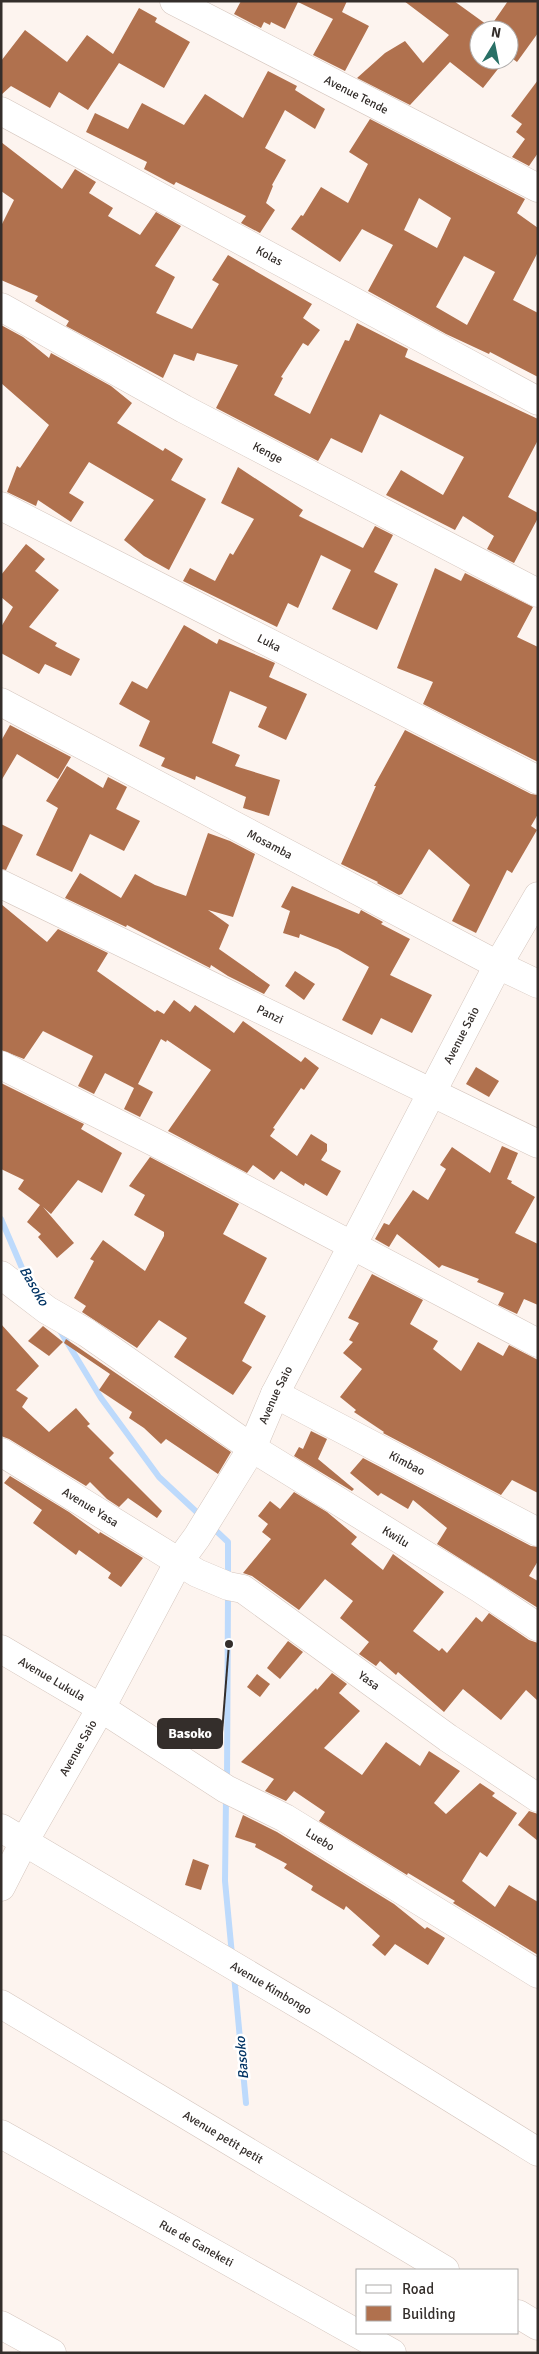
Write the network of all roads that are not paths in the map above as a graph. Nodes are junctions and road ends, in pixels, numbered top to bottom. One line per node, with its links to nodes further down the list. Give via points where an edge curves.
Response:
1 (174, 1): 3 (street, Avenue Tende)
2 (1, 111): 5 (street, Kolas)
3 (538, 188)
4 (1, 307): 7 (street, Kenge, via 184,409)
5 (538, 401)
6 (1, 506): 9 (street, Luka)
7 (538, 593)
8 (1, 702): 12 (street, Mosamba)
9 (538, 780)
10 (1, 884): 15 (street, Panzi)
11 (538, 896): 12 (street, Avenue Saio)
12 (498, 966): 13 (street, Mosamba); 15 (street, Avenue Saio)
13 (538, 984)
14 (1, 1066): 17 (street)
15 (433, 1092): 16 (street, Panzi); 17 (street, Avenue Saio)
16 (538, 1144)
17 (352, 1247): 19 (street); 20 (street, Avenue Saio)
18 (1, 1275): 21 (street, Kwilu)
19 (538, 1343)
20 (275, 1394): 21 (street, Avenue Saio); 23 (street, Kimbao)
21 (252, 1448): 24 (street, Avenue Saio, via 197,1537); 25 (street, Kwilu)
22 (1, 1452): 24 (street, Avenue Yasa)
23 (538, 1532)
24 (187, 1568): 27 (street, Avenue Saio); 28 (street, Yasa, via 243,1589 448,1738)
25 (538, 1627)
26 (1, 1649): 27 (street, Avenue Lukula)
27 (101, 1708): 29 (street, Avenue Saio); 31 (street, Luebo, via 226,1789 285,1818)
28 (538, 1798)
29 (13, 1835): 30 (street, Avenue Saio); 34 (street, Avenue Kimbongo, via 300,2005)
30 (1, 1887)
31 (538, 1974)
32 (1, 2004): 35 (street, Avenue petit petit)
33 (1, 2134): 39 (street, Rue de Ganeketi)
34 (538, 2152)
35 (443, 2269)
36 (519, 2315): 38 (street)
37 (1, 2325): 41 (street)
38 (538, 2326)
39 (356, 2333)
40 (358, 2334): 42 (street, Rue de Ganeketi)
41 (52, 2353)
42 (392, 2353)

